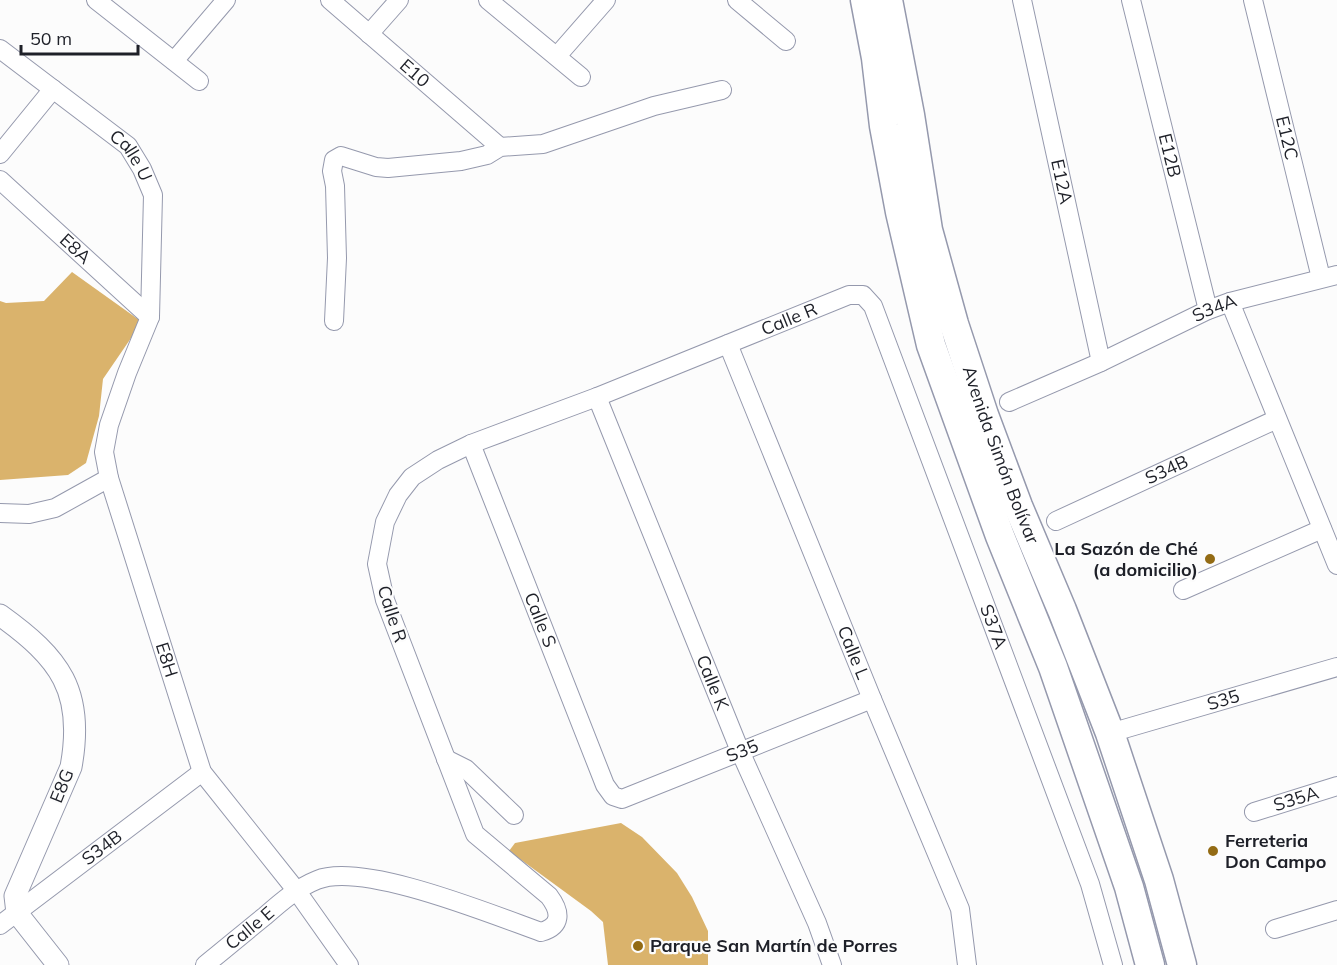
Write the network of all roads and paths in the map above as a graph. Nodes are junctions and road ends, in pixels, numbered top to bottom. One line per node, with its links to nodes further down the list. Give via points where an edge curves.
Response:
1 (226, 0): 17 (street)
2 (330, 0): 13 (street, E10)
3 (399, 0): 13 (street)
4 (488, 0): 16 (street)
5 (606, 0): 16 (street)
6 (737, 0): 14 (street)
7 (865, 0): 64 (highway, Avenida Simón Bolívar, via 900,212 931,345 1053,668 1129,887)
8 (888, 0): 46 (highway, Avenida Simón Bolívar, via 928,230 954,324 1018,506)
9 (1022, 0): 32 (street, E12A)
10 (1131, 0): 28 (street, E12B)
11 (1253, 0): 25 (street, E12C)
12 (102, 2): 17 (street)
13 (369, 34): 22 (street, E10)
14 (786, 41)
15 (0, 49): 20 (street, Calle U)
16 (557, 56): 18 (street)
17 (174, 61): 19 (street)
18 (581, 77)
19 (199, 81)
20 (53, 89): 23 (street); 29 (street, Calle U, via 128,146 142,169 153,195)
21 (722, 90): 22 (street, via 654,106 543,144)
22 (500, 147): 30 (street, via 487,155 461,161 388,168 341,156 334,160)
23 (0, 154)
24 (0, 180): 29 (street, E8A)
25 (1329, 277): 27 (street, S34A)
26 (863, 295): 31 (street, Calle R, via 849,295); 63 (street, S37A, via 873,306 1090,884)
27 (1230, 302): 28 (street, S34A); 35 (street)
28 (1208, 310): 32 (street, S34A)
29 (150, 317): 37 (street, E8H, via 108,425 104,452)
30 (334, 321)
31 (728, 344): 33 (street, Calle R); 45 (street, Calle L)
32 (1101, 362): 34 (street, S34A)
33 (597, 397): 36 (street, Calle R); 47 (street, Calle K)
34 (1009, 402)
35 (1277, 419): 39 (street, S34B); 40 (street)
36 (471, 444): 48 (street, Calle R, via 412,477 385,522 377,564 385,600); 51 (street, Calle S, via 605,785)
37 (109, 478): 38 (street, via 55,508 29,514); 49 (street, E8H)
38 (0, 513)
39 (1056, 521)
40 (1322, 529): 41 (street); 42 (street)
41 (1337, 565)
42 (1183, 590)
43 (0, 615): 56 (street, E8G, via 27,634 63,675 72,700 75,726 71,767)
44 (1337, 667): 46 (street, S35)
45 (872, 699): 47 (street, S35); 62 (street, Calle L, via 960,909)
46 (1110, 733): 65 (highway, Avenida Simón Bolívar, via 1159,880)
47 (740, 751): 51 (street, S35, via 622,799); 61 (street, Calle K)
48 (446, 759): 53 (street, via 466,769); 54 (street, Calle R, via 475,834 556,906 559,915 549,930 541,932 437,895 350,875 319,878)
49 (202, 772): 54 (street, E8H); 56 (street, S34B)
50 (1337, 786): 52 (street, S35A)
51 (613, 796)
52 (1254, 812)
53 (514, 815)
54 (296, 890): 59 (street, Calle E); 60 (street, E8H)
55 (1337, 910): 57 (street)
56 (8, 919): 58 (street)
57 (1275, 929)
58 (58, 965)
59 (205, 965)
60 (349, 965)
61 (832, 965)
62 (966, 965)
63 (1113, 965)
64 (1150, 965)
65 (1182, 965)

